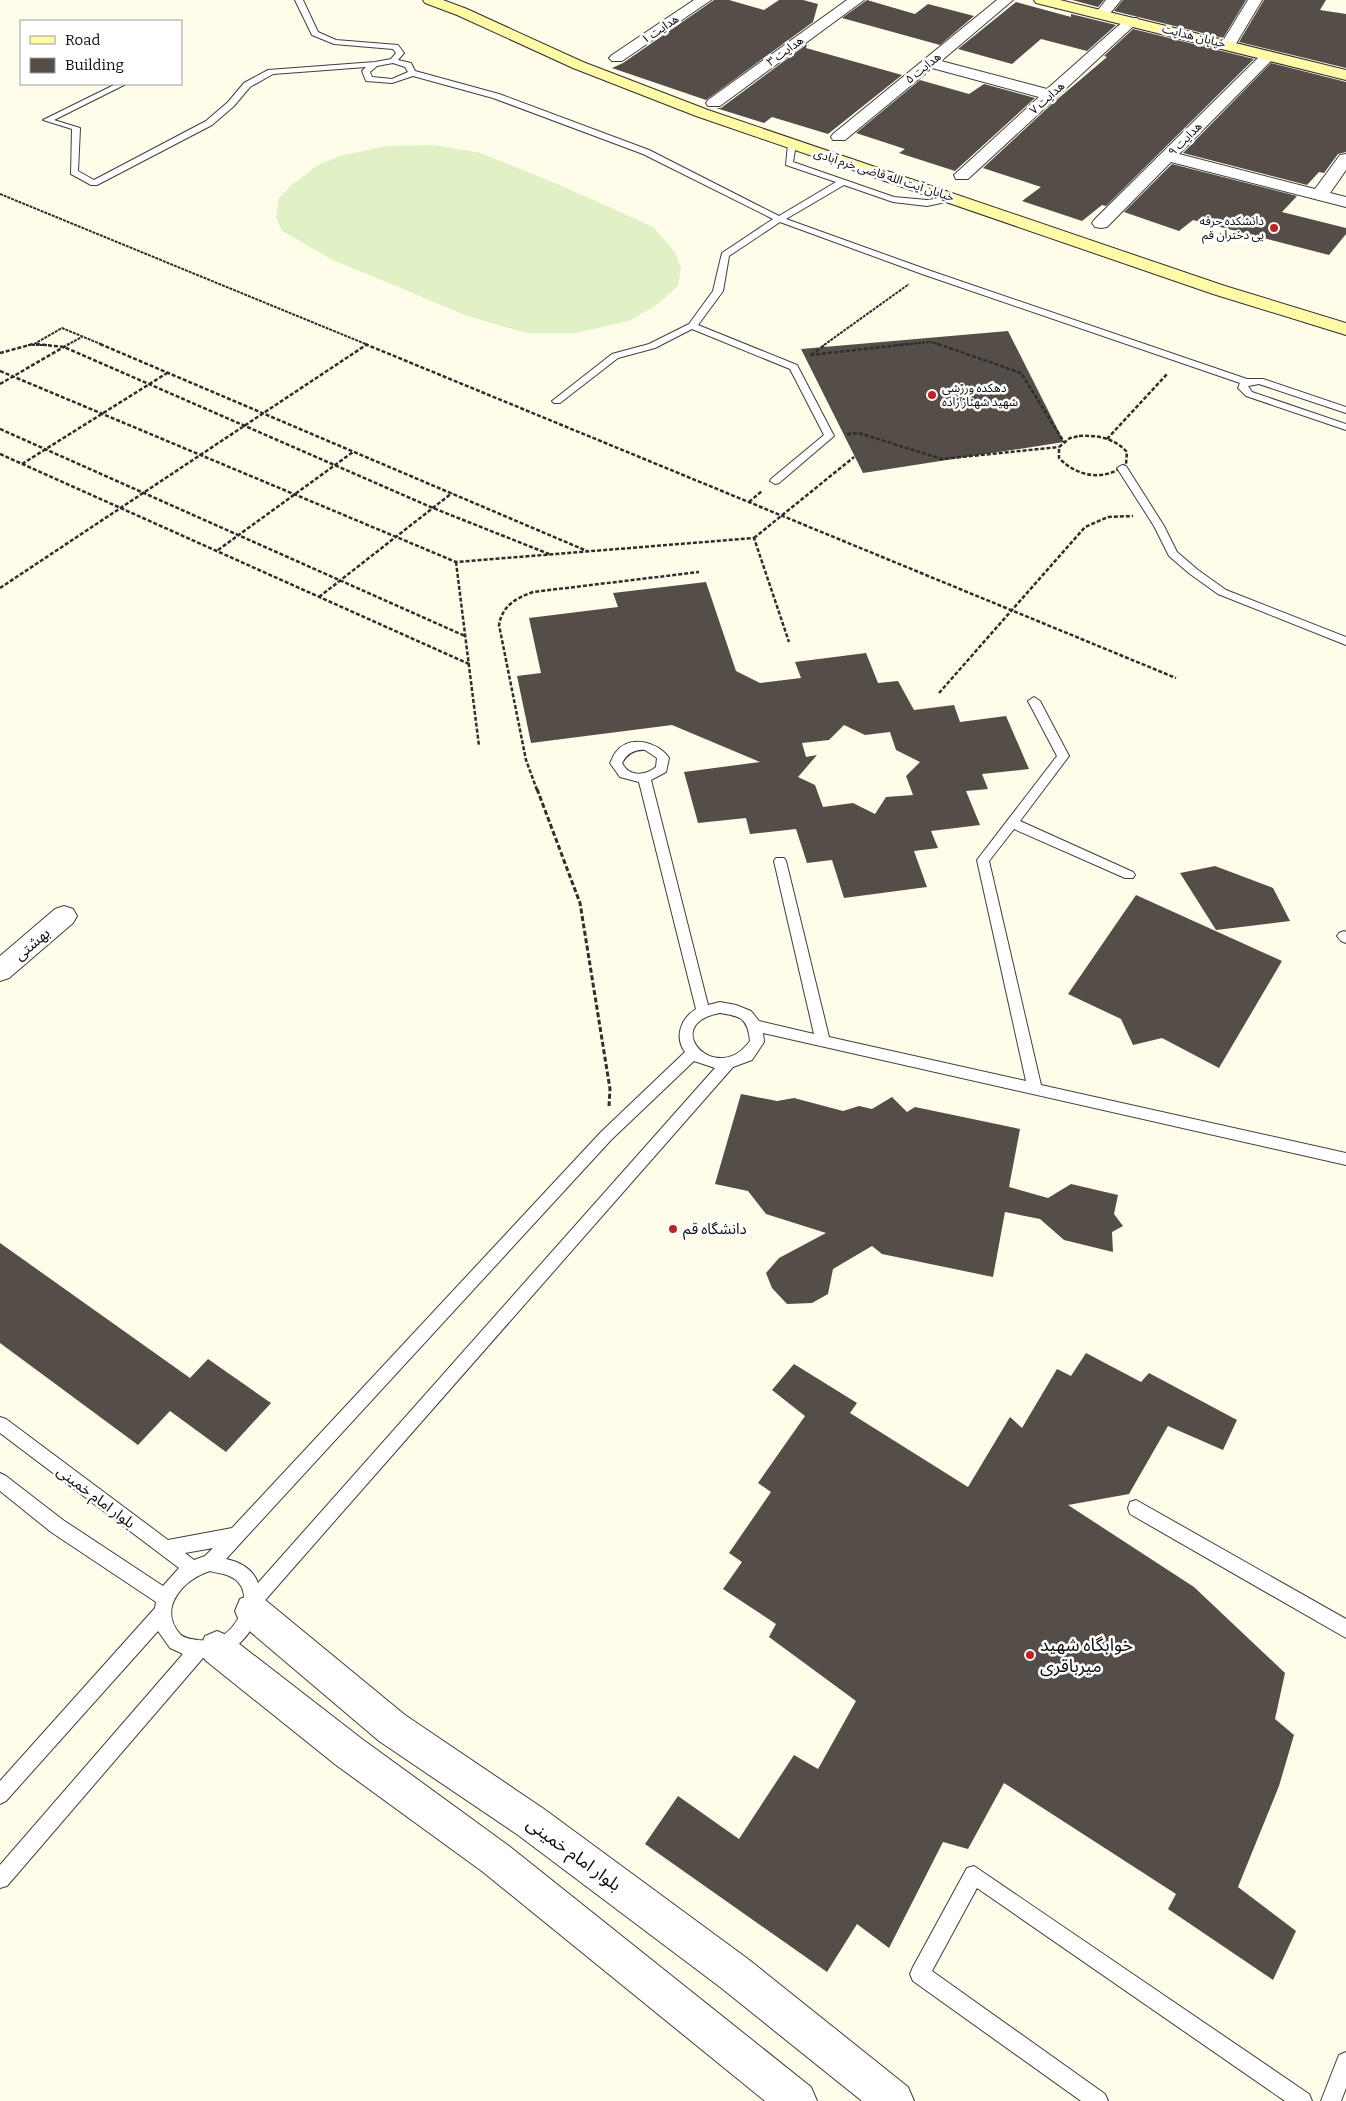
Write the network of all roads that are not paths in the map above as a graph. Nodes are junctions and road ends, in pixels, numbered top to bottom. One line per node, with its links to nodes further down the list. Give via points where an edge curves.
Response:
1 (298, 0): 14 (lane, via 315,33 334,42 395,47 400,53)
2 (430, 0): 23 (main road, خیابان آیت الله قاضی خرم آبادی, via 578,65)
3 (704, 0): 13 (street, هدایت ۱)
4 (857, 0): 21 (street, هدایت ۳)
5 (1006, 0): 15 (street, هدایت ۵)
6 (1041, 0): 9 (main road, خیابان هدایت)
7 (1114, 0): 9 (street)
8 (1255, 0): 11 (street)
9 (1102, 14): 10 (main road, خیابان هدایت)
10 (1132, 21): 11 (main road, خیابان هدایت); 20 (street, هدایت ۷)
11 (1229, 44): 12 (main road, خیابان هدایت)
12 (1268, 56): 18 (main road, خیابان هدایت); 24 (street, هدایت ۹)
13 (617, 58)
14 (393, 62): 16 (lane); 17 (lane, via 408,65)
15 (930, 63): 20 (street); 22 (street, هدایت ۵)
16 (375, 64): 17 (lane, via 366,71 370,79 385,82 403,80); 19 (lane, via 271,72 246,85 231,104 208,123 94,183 74,172 76,128 47,120)
17 (412, 72): 31 (lane, via 496,96 646,152)
18 (1346, 75)
19 (120, 85)
20 (1050, 95): 26 (street, هدایت ۷)
21 (714, 103)
22 (839, 137)
23 (792, 144): 27 (lane, via 789,163); 29 (main road, خیابان آیت الله قاضی خرم آبادی)
24 (1168, 156): 28 (street); 32 (street, هدایت ۹)
25 (1346, 159): 28 (street)
26 (962, 175)
27 (843, 182): 29 (lane, via 894,199 927,203); 31 (lane)
28 (1319, 195): 30 (street)
29 (952, 198): 34 (main road, خیابان آیت الله قاضی خرم آبادی, via 1219,290)
30 (1346, 202)
31 (779, 220): 33 (lane, via 725,255 718,291); 35 (lane)
32 (1102, 222)
33 (692, 326): 36 (lane, via 652,346 615,356); 40 (lane, via 794,367 829,436)
34 (1346, 329)
35 (1246, 382): 37 (lane, via 1260,381); 38 (lane, via 1243,388 1249,394)
36 (557, 401)
37 (1346, 410)
38 (1346, 427)
39 (1122, 468): 41 (lane, via 1173,554 1194,572 1222,592)
40 (775, 481)
41 (1346, 641)
42 (1034, 701): 44 (lane, via 1063,756)
43 (644, 778): 49 (lane)
44 (1012, 823): 46 (lane); 54 (lane, via 983,860)
45 (780, 861): 51 (lane)
46 (1129, 875)
47 (64, 916): 48 (street, بهشتی)
48 (0, 971)
49 (703, 1010): 50 (lane, via 724,1006 744,1012); 52 (lane, via 692,1018 686,1030 686,1042)
50 (756, 1026): 51 (lane); 53 (lane, via 757,1042 747,1056)
51 (823, 1041): 54 (lane)
52 (694, 1053): 53 (lane, via 709,1062); 59 (lane, via 606,1136)
53 (728, 1063): 64 (lane)
54 (1035, 1089): 55 (lane)
55 (1346, 1159)
56 (0, 1424): 60 (lane, بلوار امام خمینی)
57 (0, 1481): 63 (lane)
58 (1136, 1508): 65 (lane)
59 (237, 1535): 60 (lane); 61 (lane)
60 (165, 1548): 62 (lane, بلوار امام خمینی)
61 (210, 1563): 62 (lane); 64 (lane, via 226,1564 241,1572 250,1584)
62 (193, 1569): 63 (lane, via 176,1581)
63 (164, 1605): 66 (lane, via 166,1630 179,1644); 67 (lane)
64 (253, 1605): 66 (lane, via 239,1634); 71 (street, بلوار امام خمینی, via 392,1728 531,1822 734,1973)
65 (1346, 1629)
66 (207, 1650): 68 (lane); 70 (street, via 496,1859)
67 (0, 1795)
68 (0, 1879)
69 (1346, 2062): 74 (lane)
70 (797, 2101)
71 (894, 2101)
72 (1098, 2101): 73 (lane, via 920,1974 974,1876)
73 (1302, 2101)
74 (1331, 2101)

